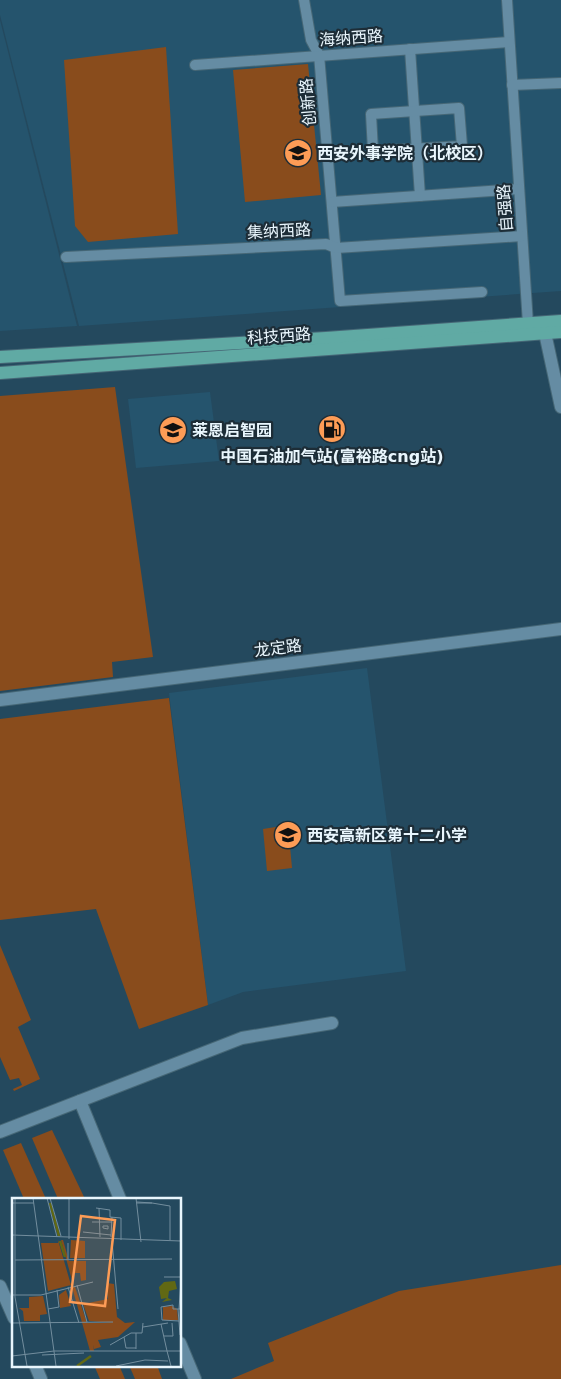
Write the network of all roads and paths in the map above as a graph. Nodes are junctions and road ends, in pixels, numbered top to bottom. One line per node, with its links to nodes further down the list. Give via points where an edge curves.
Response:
1 (304, 0): 5 (street, 创新路, via 311,40)
2 (507, 0): 3 (street, 自强路)
3 (509, 42): 4 (street, 海纳西路); 8 (street, 自强路)
4 (410, 49): 5 (street, 海纳西路); 9 (street)
5 (319, 55): 6 (street, 海纳西路); 13 (street, 创新路)
6 (195, 65)
7 (561, 82): 8 (street)
8 (512, 85): 11 (street, 自强路)
9 (414, 111): 10 (street); 10 (street, via 371,114 373,151); 10 (street, via 459,108 462,146)
10 (416, 148): 12 (street)
11 (519, 189): 12 (street); 14 (street, 自强路)
12 (420, 196): 13 (street)
13 (332, 202): 15 (street, 创新路)
14 (522, 236): 15 (street, 集纳西路); 19 (street, 自强路)
15 (336, 248): 16 (street, 集纳西路, via 326,244); 17 (street, 创新路, via 340,301)
16 (66, 257)
17 (482, 292)
18 (561, 321): 19 (main road, 科技西路)
19 (528, 324): 22 (main road, 科技西路)
20 (561, 332): 21 (main road, 科技西路)
21 (545, 333): 23 (main road, 科技西路); 24 (street)
22 (0, 357)
23 (0, 373)
24 (561, 408)
25 (561, 628): 26 (street, 龙定路)
26 (0, 700)
27 (332, 1023): 28 (street, via 242,1038)
28 (80, 1101): 29 (street); 30 (street)
29 (0, 1132)
30 (120, 1198)
31 (0, 1286): 32 (street)
32 (12, 1313)
33 (181, 1345): 36 (street)
34 (34, 1366): 35 (street)
35 (40, 1379)
36 (195, 1379)

